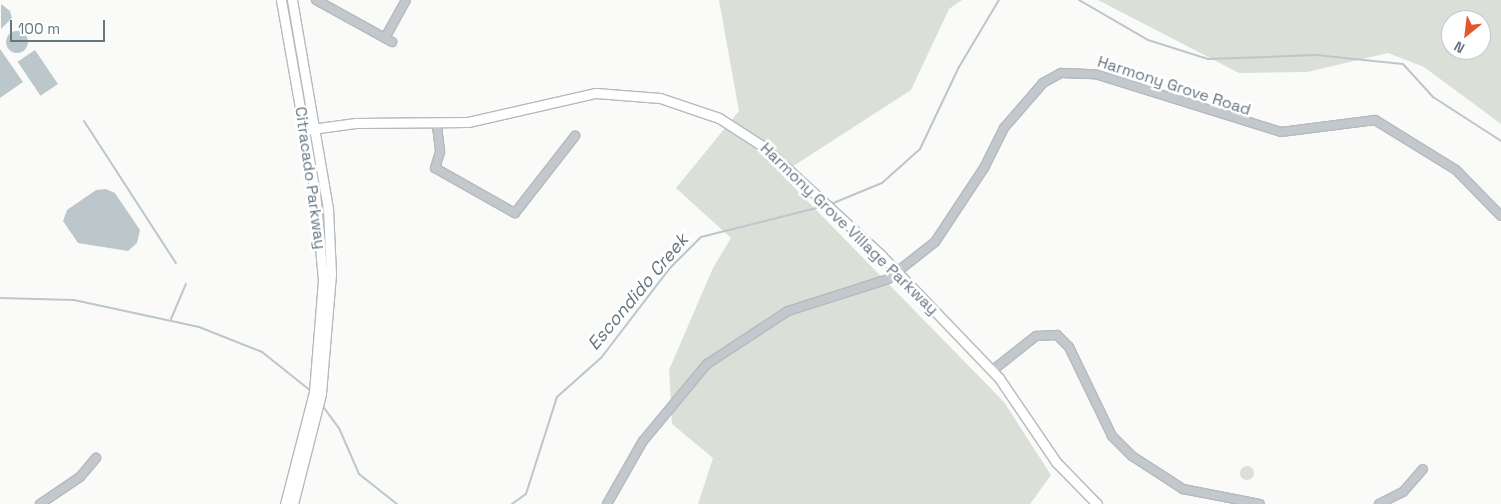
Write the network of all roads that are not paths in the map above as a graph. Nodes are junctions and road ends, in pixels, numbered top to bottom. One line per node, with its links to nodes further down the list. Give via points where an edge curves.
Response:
1 (281, 0): 7 (main road, Citracado Parkway)
2 (292, 0): 6 (main road, Citracado Parkway)
3 (316, 0): 4 (street, via 389,40)
4 (406, 0)
5 (437, 126): 6 (main road, Harmony Grove Village Parkway, via 356,123); 8 (street, via 440,152 434,168 515,213); 10 (main road, Harmony Grove Village Parkway, via 596,93 660,98 719,118 744,132 806,185)
6 (315, 128): 7 (main road, Harmony Grove Village Parkway); 11 (main road, Citracado Parkway, via 330,237)
7 (304, 130): 11 (main road, Citracado Parkway, via 320,234)
8 (574, 136)
9 (1501, 216): 10 (street, Harmony Grove Road, via 1456,170 1374,120 1281,132 1096,74 1071,71 1051,77 1033,93 1004,128 984,168 935,242)
10 (898, 273): 12 (main road, Harmony Grove Village Parkway); 20 (street, Harmony Grove Road, via 870,287 788,311 707,364 642,441)
11 (325, 333): 13 (main road, Citracado Parkway)
12 (993, 370): 16 (street, via 1036,336 1056,335 1069,347 1112,436 1132,456 1183,489); 21 (main road, Harmony Grove Village Parkway, via 1056,462)
13 (312, 422): 18 (main road, Citracado Parkway); 19 (main road, Citracado Parkway)
14 (96, 458): 17 (street, via 80,477)
15 (1423, 469): 23 (street, via 1403,492)
16 (1241, 503): 22 (street)
17 (40, 504)
18 (285, 504)
19 (293, 504)
20 (607, 504)
21 (1098, 504)
22 (1260, 504)
23 (1379, 504)

